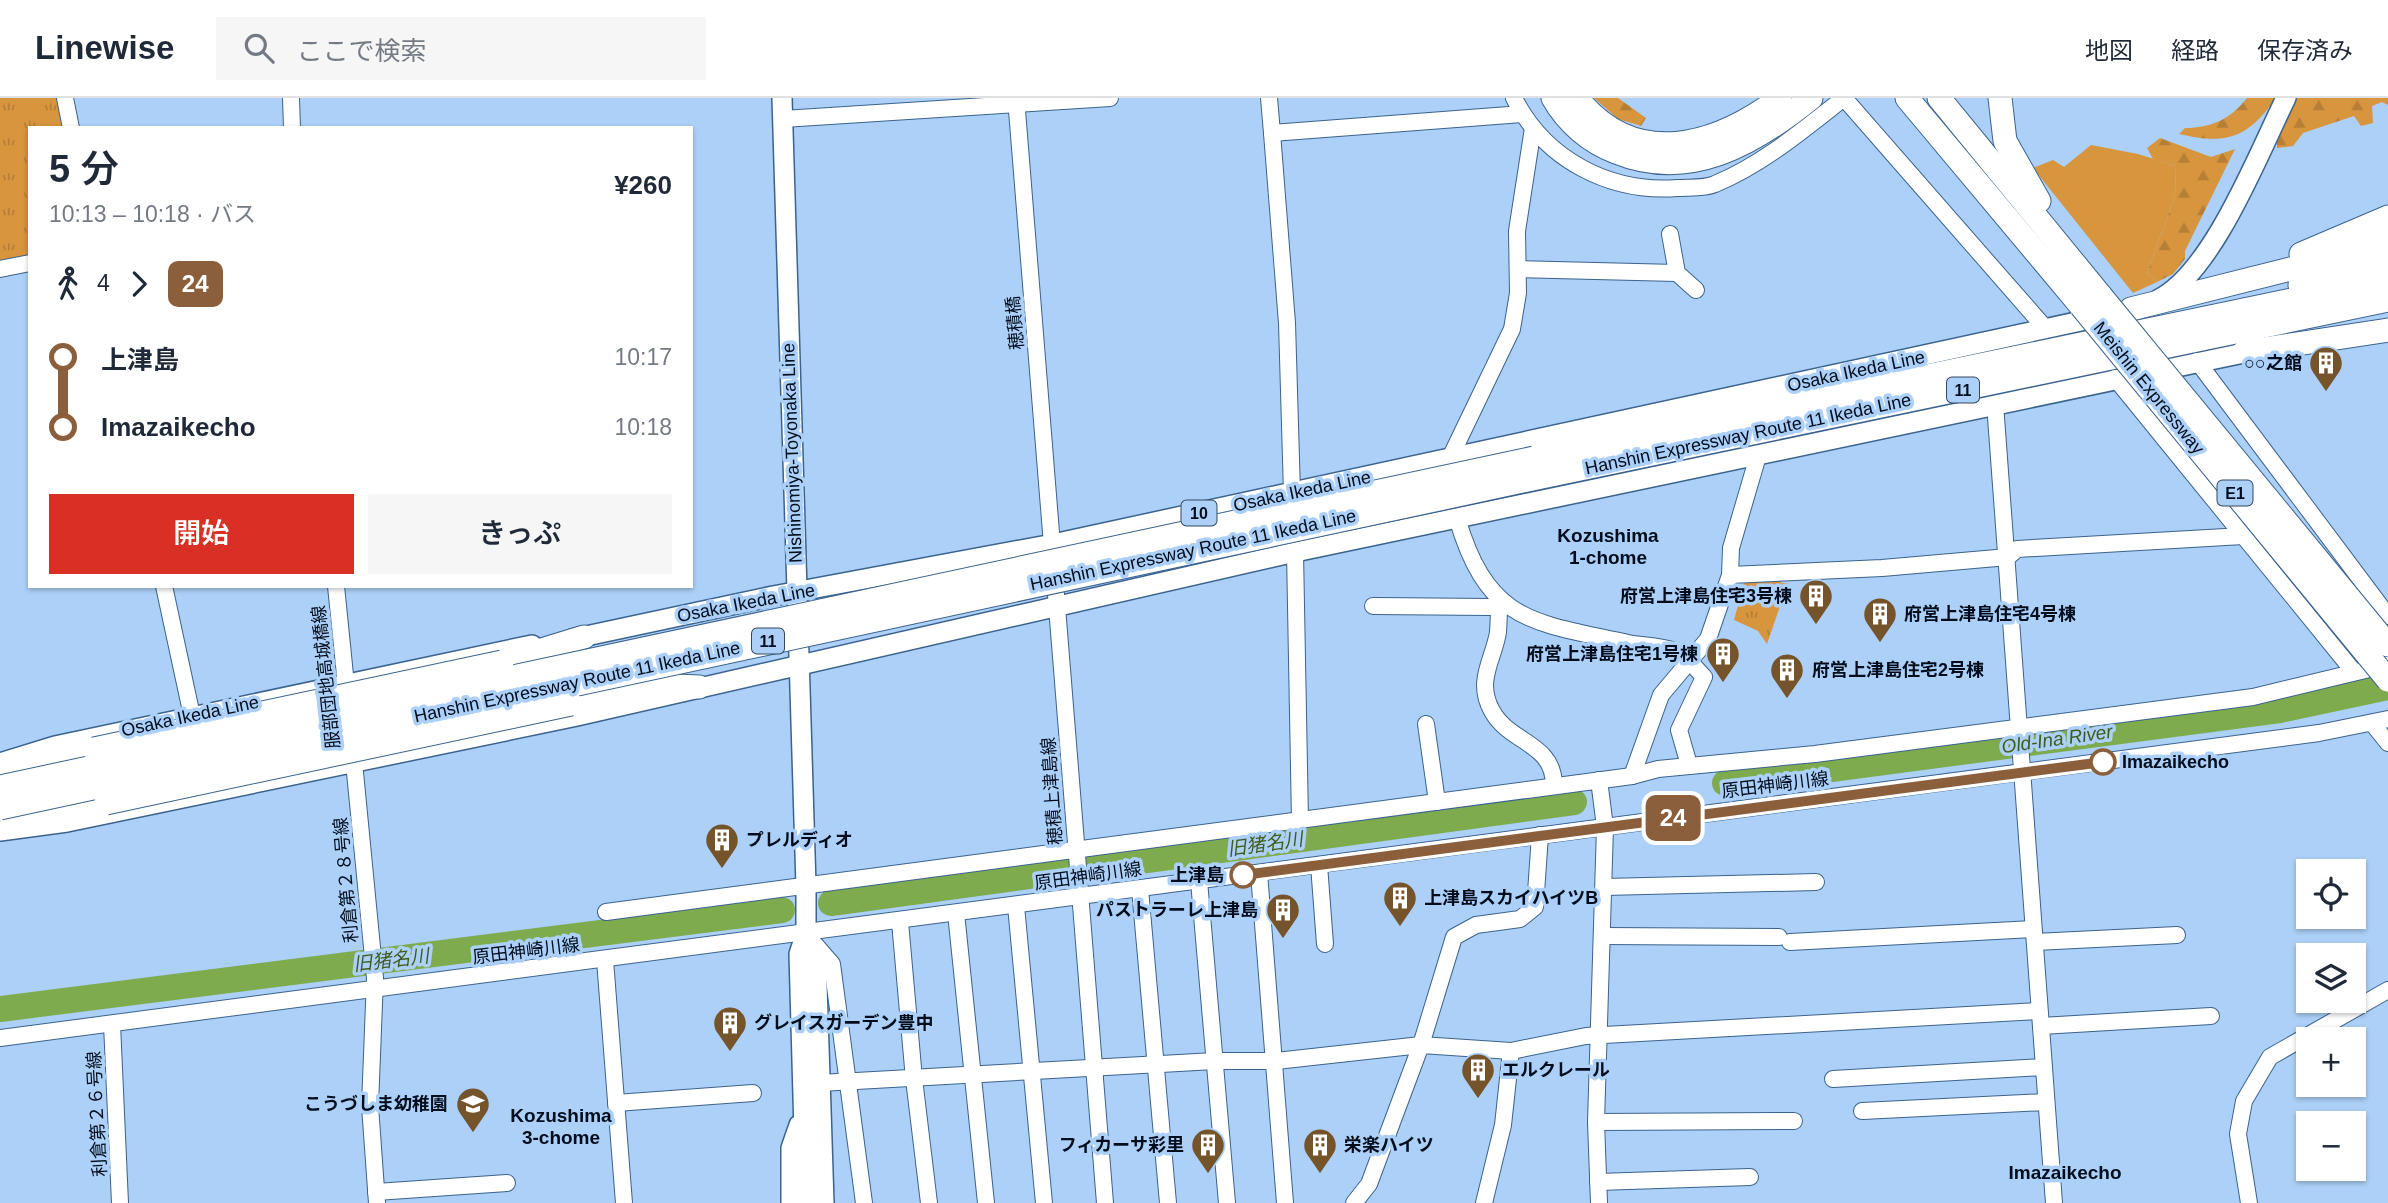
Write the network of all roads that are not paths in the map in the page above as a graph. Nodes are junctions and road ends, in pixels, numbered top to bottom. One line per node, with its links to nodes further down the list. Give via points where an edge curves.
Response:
1 (65, 98): 19 (street)
2 (291, 98): 20 (street)
3 (782, 98): 18 (main road, Nishinomiya-Toyonaka Line)
4 (1110, 98): 16 (street)
5 (1269, 98): 22 (street)
6 (1514, 98): 17 (street)
7 (1553, 98): 10 (highway, via 1572,124 1606,148 1669,164 1731,151)
8 (1577, 98): 9 (highway, via 1612,129 1667,144 1686,144 1723,133)
9 (1780, 98)
10 (1811, 98)
11 (1899, 98): 23 (highway)
12 (1908, 98): 23 (highway, Meishin Expressway / E1)
13 (1939, 98): 35 (highway, Meishin Expressway / E1)
14 (2000, 98): 35 (highway, via 2003,133 2021,174)
15 (2286, 98): 38 (main road, Osaka Ikeda Line / 10, via 2208,252 2176,287)
16 (1016, 101): 18 (street); 54 (street, 穂積橋)
17 (1522, 114): 21 (street); 22 (street)
18 (783, 118): 60 (main road, Nishinomiya-Toyonaka Line)
19 (71, 126)
20 (292, 126)
21 (1534, 128): 30 (street, via 1517,231); 41 (street, via 1551,148 1598,178 1654,190 1712,186 1772,154 1844,98)
22 (1272, 133): 51 (street, via 1287,323)
23 (1998, 206): 35 (highway, Meishin Expressway / E1)
24 (2388, 216): 33 (highway)
25 (1670, 234): 31 (street)
26 (2388, 238): 33 (highway, via 2342,256)
27 (28, 263): 29 (street)
28 (2379, 263): 40 (highway)
29 (0, 269)
30 (1518, 269): 31 (street); 49 (street, via 1511,329)
31 (1677, 273): 34 (street)
32 (2388, 280): 40 (highway, Hanshin Expressway Route 11 Ikeda Line / 11)
33 (2230, 284): 38 (highway)
34 (1696, 290)
35 (2097, 298): 66 (highway, Meishin Expressway / E1, bridge); 71 (highway, Meishin Expressway / E1, bridge)
36 (2388, 300): 39 (highway, Hanshin Expressway Route 11 Ikeda Line / 11)
37 (2388, 305): 39 (highway)
38 (2132, 310): 41 (main road, Osaka Ikeda Line / 10)
39 (2304, 318): 50 (highway, Hanshin Expressway Route 11 Ikeda Line / 11)
40 (2163, 328): 50 (highway, Hanshin Expressway Route 11 Ikeda Line / 11)
41 (2046, 329): 49 (main road, Osaka Ikeda Line / 10)
42 (2388, 330): 44 (highway)
43 (2388, 342): 44 (main road, via 2319,342)
44 (2244, 352): 45 (main road)
45 (2196, 361): 46 (main road); 64 (street)
46 (2115, 378): 47 (main road); 53 (street)
47 (1995, 404): 48 (main road); 56 (street)
48 (1758, 456): 52 (main road); 57 (street, via 1731,548)
49 (1449, 460): 51 (main road, Osaka Ikeda Line / 10)
50 (1535, 468): 87 (highway, Hanshin Expressway Route 11 Ikeda Line / 11, bridge); 89 (highway, Hanshin Expressway Route 11 Ikeda Line / 11, bridge)
51 (1292, 493): 54 (main road, Osaka Ikeda Line / 10)
52 (1457, 518): 55 (main road); 61 (street, via 1480,578)
53 (2243, 536): 56 (street, via 2017,549); 70 (street)
54 (1053, 544): 60 (main road, Osaka Ikeda Line / 10); 63 (street, 穂積上津島線)
55 (1295, 552): 63 (main road); 91 (street)
56 (2008, 557): 57 (street); 77 (street)
57 (1730, 575): 67 (street, via 1708,639)
58 (164, 588): 74 (street)
59 (336, 588): 72 (street, 服部団地高城橋線)
60 (796, 593): 65 (main road, Osaka Ikeda Line / 10); 69 (main road, Nishinomiya-Toyonaka Line)
61 (1501, 600): 62 (street, via 1491,607); 67 (street, via 1546,625 1681,654); 86 (street, via 1493,651 1485,666 1491,710 1511,732 1547,757 1554,770)
62 (1373, 607)
63 (1058, 608): 69 (main road); 95 (street, 穂積上津島線)
64 (2388, 616)
65 (584, 637): 72 (main road, Osaka Ikeda Line / 10); 83 (highway, bridge, via 502,663 94,749)
66 (2388, 645)
67 (1690, 664): 81 (street, via 1703,677 1679,730); 84 (street, via 1661,695)
68 (2388, 664): 70 (street)
69 (799, 666): 73 (main road); 100 (main road, Nishinomiya-Toyonaka Line)
70 (2354, 672): 77 (street, via 2253,697)
71 (2388, 680)
72 (346, 682): 74 (main road, Osaka Ikeda Line / 10); 80 (street, 服部団地高城橋線)
73 (699, 687): 80 (main road); 90 (highway, bridge, via 654,685 106,803)
74 (192, 716): 79 (main road, Osaka Ikeda Line / 10)
75 (2380, 721): 78 (street); 82 (street, 原田神崎川線, via 2319,733)
76 (1426, 724): 88 (street)
77 (2019, 732): 81 (street); 82 (street)
78 (2388, 743)
79 (0, 763)
80 (354, 763): 93 (main road, via 68,822); 115 (street, 利倉第２８号線)
81 (1689, 765): 84 (street)
82 (2021, 767): 92 (street, 原田神崎川線); 111 (street)
83 (0, 774)
84 (1632, 776): 85 (street)
85 (1598, 780): 86 (street); 92 (street)
86 (1554, 786): 88 (street)
87 (0, 787)
88 (1437, 802): 91 (street)
89 (0, 808)
90 (0, 817)
91 (1300, 821): 95 (street)
92 (1605, 827): 94 (street, 原田神崎川線); 101 (street)
93 (0, 831)
94 (1540, 835): 96 (street, 原田神崎川線); 122 (street, via 1535,907 1520,919 1476,925 1454,937)
95 (1075, 854): 100 (street); 103 (street, 穂積上津島線)
96 (1318, 865): 97 (street, 原田神崎川線); 112 (street)
97 (1259, 873): 98 (street, 原田神崎川線); 125 (street)
98 (1199, 881): 102 (street, 原田神崎川線); 124 (street)
99 (1816, 882): 101 (street)
100 (806, 886): 105 (street); 108 (main road, Nishinomiya-Toyonaka Line)
101 (1604, 887): 110 (street)
102 (1140, 889): 103 (street, 原田神崎川線); 126 (street)
103 (1078, 890): 104 (street, 原田神崎川線); 128 (street, 穂積上津島線)
104 (1016, 906): 106 (street, 原田神崎川線); 129 (street)
105 (606, 912)
106 (956, 914): 107 (street, 原田神崎川線); 130 (street)
107 (900, 922): 108 (street, 原田神崎川線); 131 (street)
108 (806, 933): 114 (street, 原田神崎川線); 133 (main road, Nishinomiya-Toyonaka Line, via 816,953); 134 (street, via 832,964); 139 (main road, Nishinomiya-Toyonaka Line, via 799,954)
109 (2177, 934): 111 (street)
110 (1602, 936): 111 (street); 120 (street)
111 (2034, 936): 113 (street); 118 (street)
112 (1325, 944)
113 (1855, 948)
114 (605, 960): 115 (street, 原田神崎川線); 137 (street)
115 (374, 984): 119 (street, 原田神崎川線); 145 (street, 利倉第２８号線, via 370,1106)
116 (2388, 990): 163 (street, via 2270,1056 2244,1101 2238,1134)
117 (2211, 1016): 118 (street)
118 (2040, 1019): 120 (street); 127 (street)
119 (112, 1024): 121 (street, 原田神崎川線); 146 (street, 利倉第２６号線)
120 (1599, 1035): 123 (street); 141 (street)
121 (0, 1038)
122 (1422, 1045): 123 (street); 125 (street); 159 (street, via 1368,1184)
123 (1511, 1051): 160 (street, via 1503,1125)
124 (1215, 1061): 125 (street); 126 (street); 157 (street)
125 (1276, 1061): 158 (street)
126 (1155, 1064): 128 (street); 156 (street)
127 (2044, 1068): 132 (street); 136 (street)
128 (1093, 1070): 129 (street); 155 (street, 穂積上津島線)
129 (1031, 1073): 130 (street); 154 (street)
130 (972, 1076): 131 (street); 153 (street)
131 (914, 1079): 134 (street); 152 (street)
132 (1833, 1079)
133 (820, 1083): 134 (street); 150 (main road, Nishinomiya-Toyonaka Line)
134 (850, 1083): 151 (street)
135 (754, 1093): 137 (street)
136 (2046, 1102): 138 (street); 162 (street)
137 (616, 1103): 147 (street)
138 (1862, 1111)
139 (804, 1113): 148 (main road, via 791,1148); 149 (main road, Nishinomiya-Toyonaka Line)
140 (1794, 1121): 141 (street)
141 (1596, 1122): 143 (street)
142 (1750, 1177): 143 (street)
143 (1598, 1182): 161 (street)
144 (508, 1183): 145 (street)
145 (376, 1197)
146 (120, 1203)
147 (624, 1203)
148 (791, 1203)
149 (806, 1203)
150 (824, 1203)
151 (864, 1203)
152 (929, 1203)
153 (986, 1203)
154 (1044, 1203)
155 (1105, 1203)
156 (1168, 1203)
157 (1227, 1203)
158 (1285, 1203)
159 (1353, 1203)
160 (1483, 1203)
161 (1599, 1203)
162 (2054, 1203)
163 (2249, 1203)

